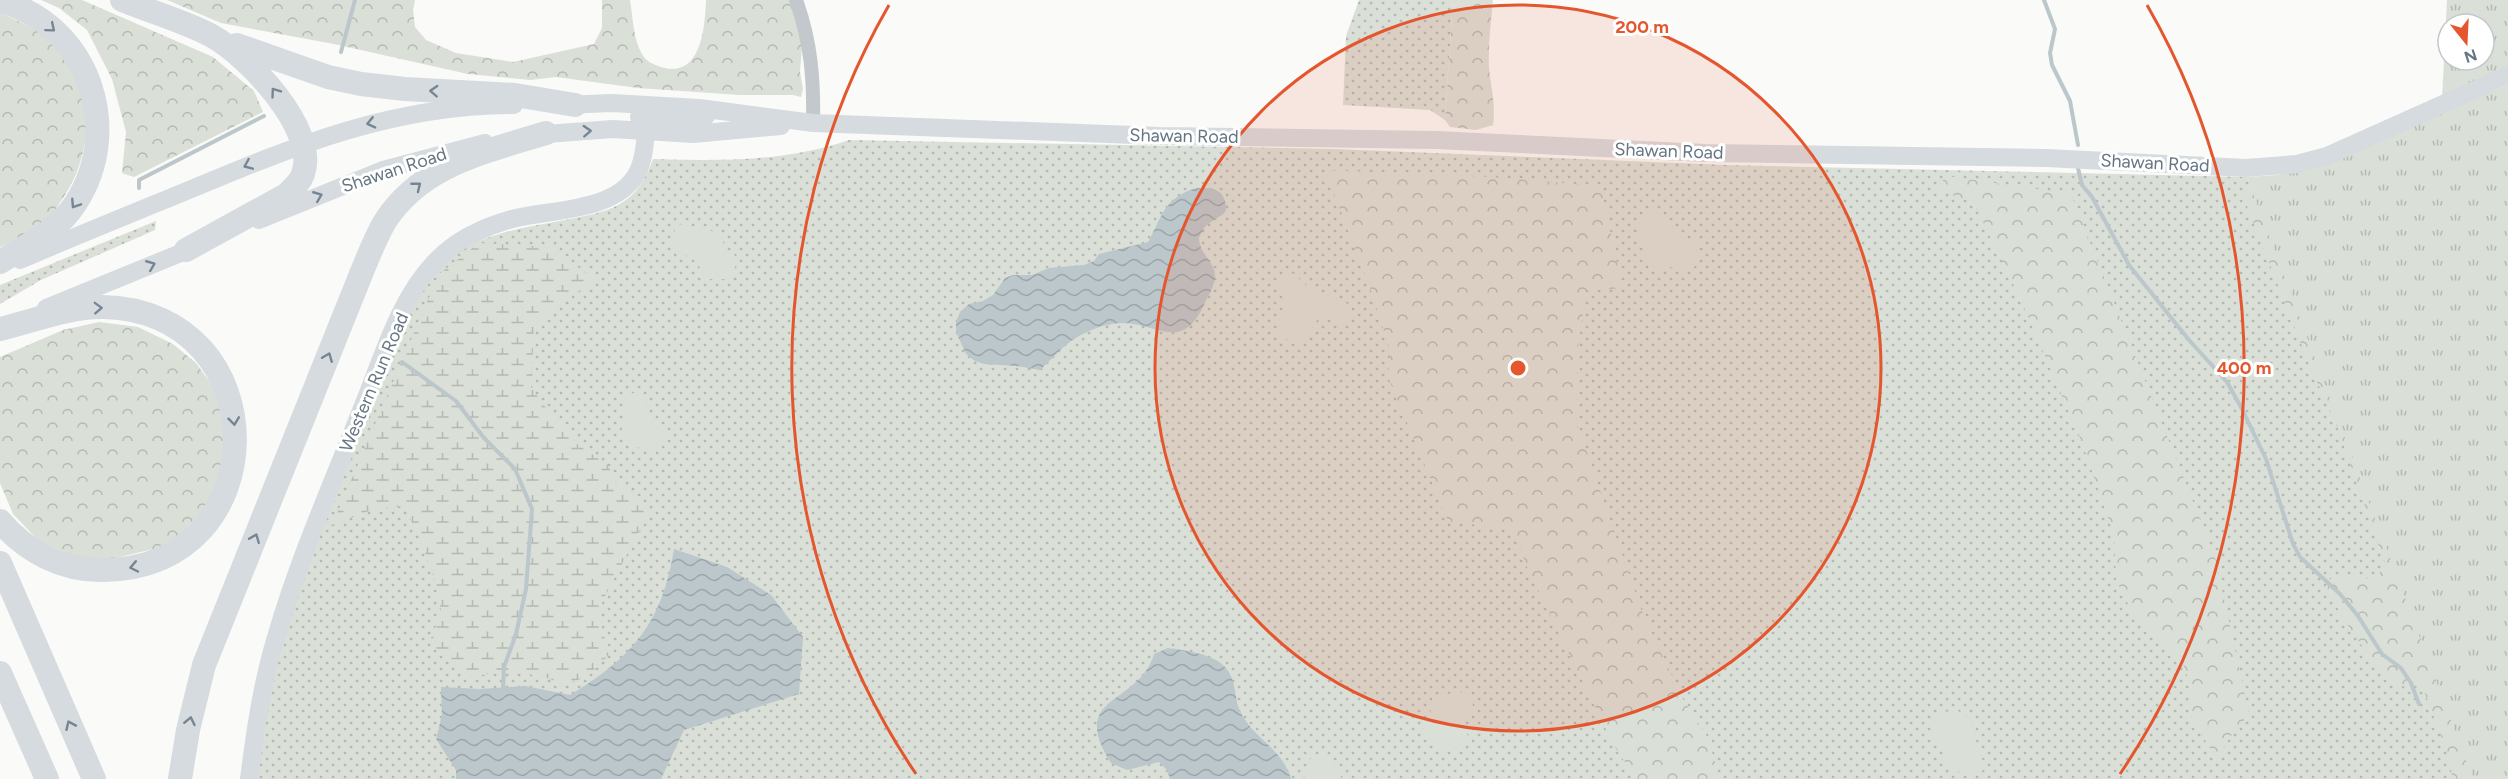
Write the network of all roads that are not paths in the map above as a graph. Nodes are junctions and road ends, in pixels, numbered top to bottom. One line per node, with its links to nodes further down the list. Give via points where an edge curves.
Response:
1 (122, 0): 4 (highway)
2 (796, 0): 8 (street, via 812,59)
3 (0, 1): 13 (highway, one-way to 13, via 41,19 71,48 89,77 99,131 87,183 69,213)
4 (212, 36): 6 (highway, one-way to 4, via 515,95 361,84 328,77); 11 (highway, one-way to 4, via 282,103 265,80)
5 (2508, 75): 8 (main road, Shawan Road, via 2327,156 2297,164 2246,168 2046,158 1694,153 1436,140 1183,137)
6 (575, 105): 7 (main road, Shawan Road, via 612,103); 9 (main road, Shawan Road, via 618,111); 11 (main road, Shawan Road, one-way to 11, via 461,107 388,119)
7 (724, 111): 8 (main road, Shawan Road); 9 (main road, Shawan Road)
8 (813, 123): 9 (main road, Shawan Road, via 693,134)
9 (646, 126): 10 (main road, Shawan Road, one-way to 9); 23 (main road, Western Run Road, via 638,172 617,195 491,225 453,246 418,282 387,346 295,576 263,686)
10 (546, 133): 12 (main road, Shawan Road, one-way to 10, via 383,170 478,144); 22 (highway, one-way to 10, via 204,665 384,224 404,198 431,175 463,159)
11 (302, 144): 12 (highway, via 304,166 297,185); 14 (main road, Shawan Road, one-way to 14)
12 (186, 250): 15 (main road, Shawan Road, one-way to 12)
13 (0, 262)
14 (0, 268)
15 (0, 328): 16 (highway, one-way to 16, via 100,307 133,311 164,322 195,343 219,374 233,408 236,440 231,477 208,520 182,545 148,563 114,570 62,564 24,544)
16 (0, 521)
17 (0, 563): 21 (highway, one-way to 17)
18 (0, 673): 20 (highway)
19 (0, 686): 20 (highway)
20 (43, 769)
21 (94, 779)
22 (180, 779)
23 (249, 779)

